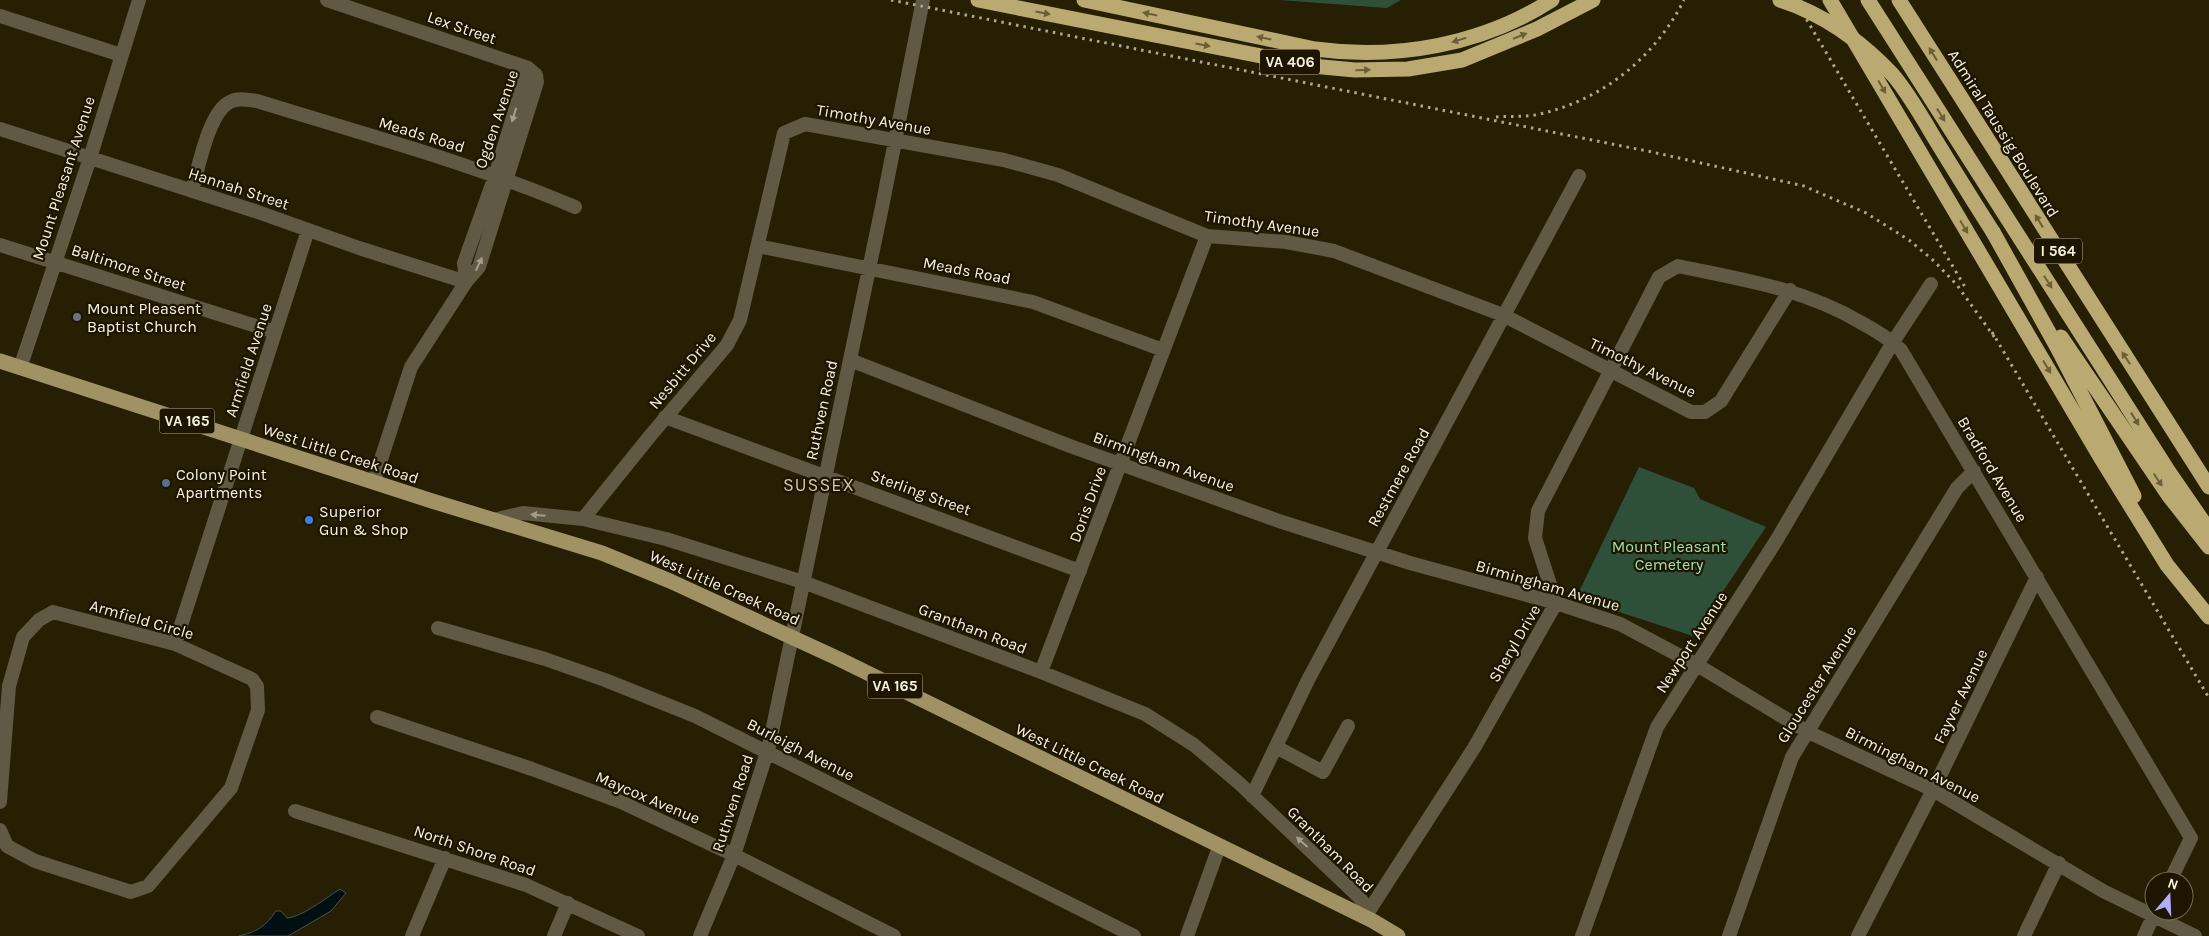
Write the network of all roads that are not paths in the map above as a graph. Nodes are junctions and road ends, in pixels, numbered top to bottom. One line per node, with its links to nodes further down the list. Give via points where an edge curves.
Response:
1 (139, 0): 13 (street, Mount Pleasant Avenue)
2 (327, 0): 14 (street, Lex Street)
3 (924, 0): 17 (street, Ruthven Road)
4 (978, 0): 7 (highway, VA 406, one-way to 7, via 1312,66 1355,70 1408,69 1462,60 1537,29)
5 (1084, 0): 6 (highway, VA 406, one-way to 5, via 1486,32 1436,46 1385,52 1315,48)
6 (1552, 0)
7 (1593, 0)
8 (1780, 0): 27 (highway, bridge, via 1815,15 1842,32 1894,76)
9 (1830, 0): 57 (highway, one-way to 57, via 2107,468 2167,565)
10 (1868, 0): 51 (highway, one-way to 51)
11 (1900, 0): 48 (highway, Admiral Taussig Boulevard / I 564, one-way to 11)
12 (0, 16): 13 (street)
13 (121, 55): 18 (street, Mount Pleasant Avenue)
14 (528, 68): 20 (street, Ogden Avenue)
15 (0, 129): 18 (street, Hannah Street)
16 (784, 133): 17 (street, Timothy Avenue, via 805,124); 26 (street, Nesbitt Drive)
17 (896, 140): 24 (street, Timothy Avenue, via 1004,160 1058,175); 29 (street, Ruthven Road)
18 (90, 158): 21 (street, Hannah Street); 28 (street, Mount Pleasant Avenue)
19 (1579, 176): 34 (street, Restmere Road)
20 (501, 178): 21 (street, Meads Road, via 257,101 240,99 220,108); 22 (street, Meads Road); 31 (street, Ogden Avenue, via 464,262)
21 (192, 191): 23 (street, Hannah Street)
22 (575, 207)
23 (308, 230): 31 (street, Hannah Street); 35 (street, Armfield Avenue)
24 (1207, 236): 34 (street, Timothy Avenue, via 1286,242 1334,251); 37 (street, Doris Drive)
25 (0, 245): 28 (street, Baltimore Street)
26 (758, 246): 29 (street, Meads Road); 42 (street, Nesbitt Drive, via 740,320 727,345)
27 (2004, 250): 52 (highway, one-way to 52, via 2169,496); 57 (highway, via 2146,521)
28 (54, 262): 35 (street, Baltimore Street); 40 (street, Mount Pleasant Avenue)
29 (869, 268): 37 (street, Meads Road, via 1033,302); 38 (street, Ruthven Road)
30 (1704, 272): 33 (street, Bradford Avenue); 41 (street, Sheryl Drive, via 1678,266 1660,278)
31 (466, 282): 47 (street, via 411,367)
32 (1932, 284): 36 (street, Newport Avenue)
33 (1790, 290): 36 (street, Bradford Avenue, via 1842,311); 41 (street, Timothy Avenue, via 1721,401 1705,412 1684,410)
34 (1503, 315): 41 (street, Timothy Avenue); 53 (street, Restmere Road)
35 (276, 332): 43 (street, Armfield Avenue)
36 (1893, 342): 45 (street, Bradford Avenue, via 1907,358); 63 (street, Newport Avenue, via 1776,541)
37 (1164, 350): 44 (street, Doris Drive)
38 (850, 360): 44 (street, Birmingham Avenue); 46 (street, Ruthven Road)
39 (0, 362): 40 (main road, West Little Creek Road / VA 165)
40 (20, 368): 43 (main road, West Little Creek Road / VA 165)
41 (1610, 372): 58 (street, Sheryl Drive, via 1538,511 1535,538)
42 (666, 417): 46 (street, Sterling Street); 49 (street, Nesbitt Drive)
43 (240, 438): 47 (main road, West Little Creek Road / VA 165); 62 (street, Armfield Avenue)
44 (1121, 464): 53 (street, Birmingham Avenue); 54 (street, Doris Drive)
45 (1974, 471): 55 (street, Bradford Avenue); 67 (street, Gloucester Avenue, via 1957,488)
46 (825, 476): 54 (street, Sterling Street); 56 (street, Ruthven Road)
47 (374, 481): 50 (main road, West Little Creek Road / VA 165)
48 (2209, 487)
49 (583, 519): 50 (street, Grantham Road, one-way to 50, via 522,513); 56 (street, Grantham Road, via 666,539)
50 (493, 520): 61 (main road, West Little Creek Road / VA 165, via 602,553)
51 (2209, 530)
52 (2209, 547)
53 (1377, 553): 58 (street, Birmingham Avenue); 68 (street, Restmere Road, via 1308,680)
54 (1080, 571): 64 (street, Doris Drive)
55 (2036, 577): 70 (street, Fayver Avenue); 79 (street, Bradford Avenue, via 2191,838)
56 (803, 582): 61 (street, Ruthven Road); 64 (street, Grantham Road)
57 (2198, 602): 59 (highway)
58 (1556, 603): 63 (street, Birmingham Avenue, via 1620,624); 82 (street, Sheryl Drive, via 1474,748)
59 (2209, 617)
60 (438, 628): 69 (street, Burleigh Avenue, via 605,680 695,716)
61 (791, 637): 69 (street, Ruthven Road); 75 (main road, West Little Creek Road / VA 165)
62 (176, 644): 72 (street, Armfield Circle, via 53,612 39,620 24,637 9,686); 74 (street, Armfield Circle, via 252,679 257,686 258,710 231,788 148,886 131,892 35,861 7,846)
63 (1697, 665): 67 (street, Birmingham Avenue); 93 (street, Newport Avenue, via 1657,727)
64 (1041, 672): 71 (street, Grantham Road, via 1145,714 1194,745)
65 (377, 717): 76 (street, Maycox Avenue, via 621,802)
66 (1348, 726): 68 (street, via 1322,772)
67 (1808, 732): 70 (street, Birmingham Avenue); 94 (street, Gloucester Avenue, via 1792,757)
68 (1276, 747): 71 (street, Restmere Road)
69 (766, 752): 76 (street, Ruthven Road); 90 (street, Burleigh Avenue)
70 (1934, 790): 78 (street, Birmingham Avenue); 95 (street, Fayver Avenue)
71 (1252, 796): 82 (street, Grantham Road, one-way to 71, via 1365,906 1360,898)
72 (0, 802)
73 (295, 811): 77 (street, North Shore Road)
74 (0, 830)
75 (1219, 847): 82 (main road, West Little Creek Road / VA 165); 91 (street)
76 (734, 855): 88 (street, Ruthven Road); 89 (street, Maycox Avenue)
77 (445, 858): 80 (street, North Shore Road); 85 (street)
78 (2060, 863): 81 (street, Birmingham Avenue, via 2103,891); 96 (street)
79 (2175, 871)
80 (568, 903): 86 (street); 87 (street, North Shore Road)
81 (2144, 908)
82 (1365, 917): 92 (main road, West Little Creek Road / VA 165)
83 (2151, 921): 97 (street)
84 (2169, 921): 98 (street, Birmingham Avenue)
85 (412, 936)
86 (554, 936)
87 (638, 936)
88 (700, 936)
89 (894, 936)
90 (1134, 936)
91 (1187, 936)
92 (1398, 936)
93 (1582, 936)
94 (1729, 936)
95 (1858, 936)
96 (2024, 936)
97 (2144, 936)
98 (2195, 936)

